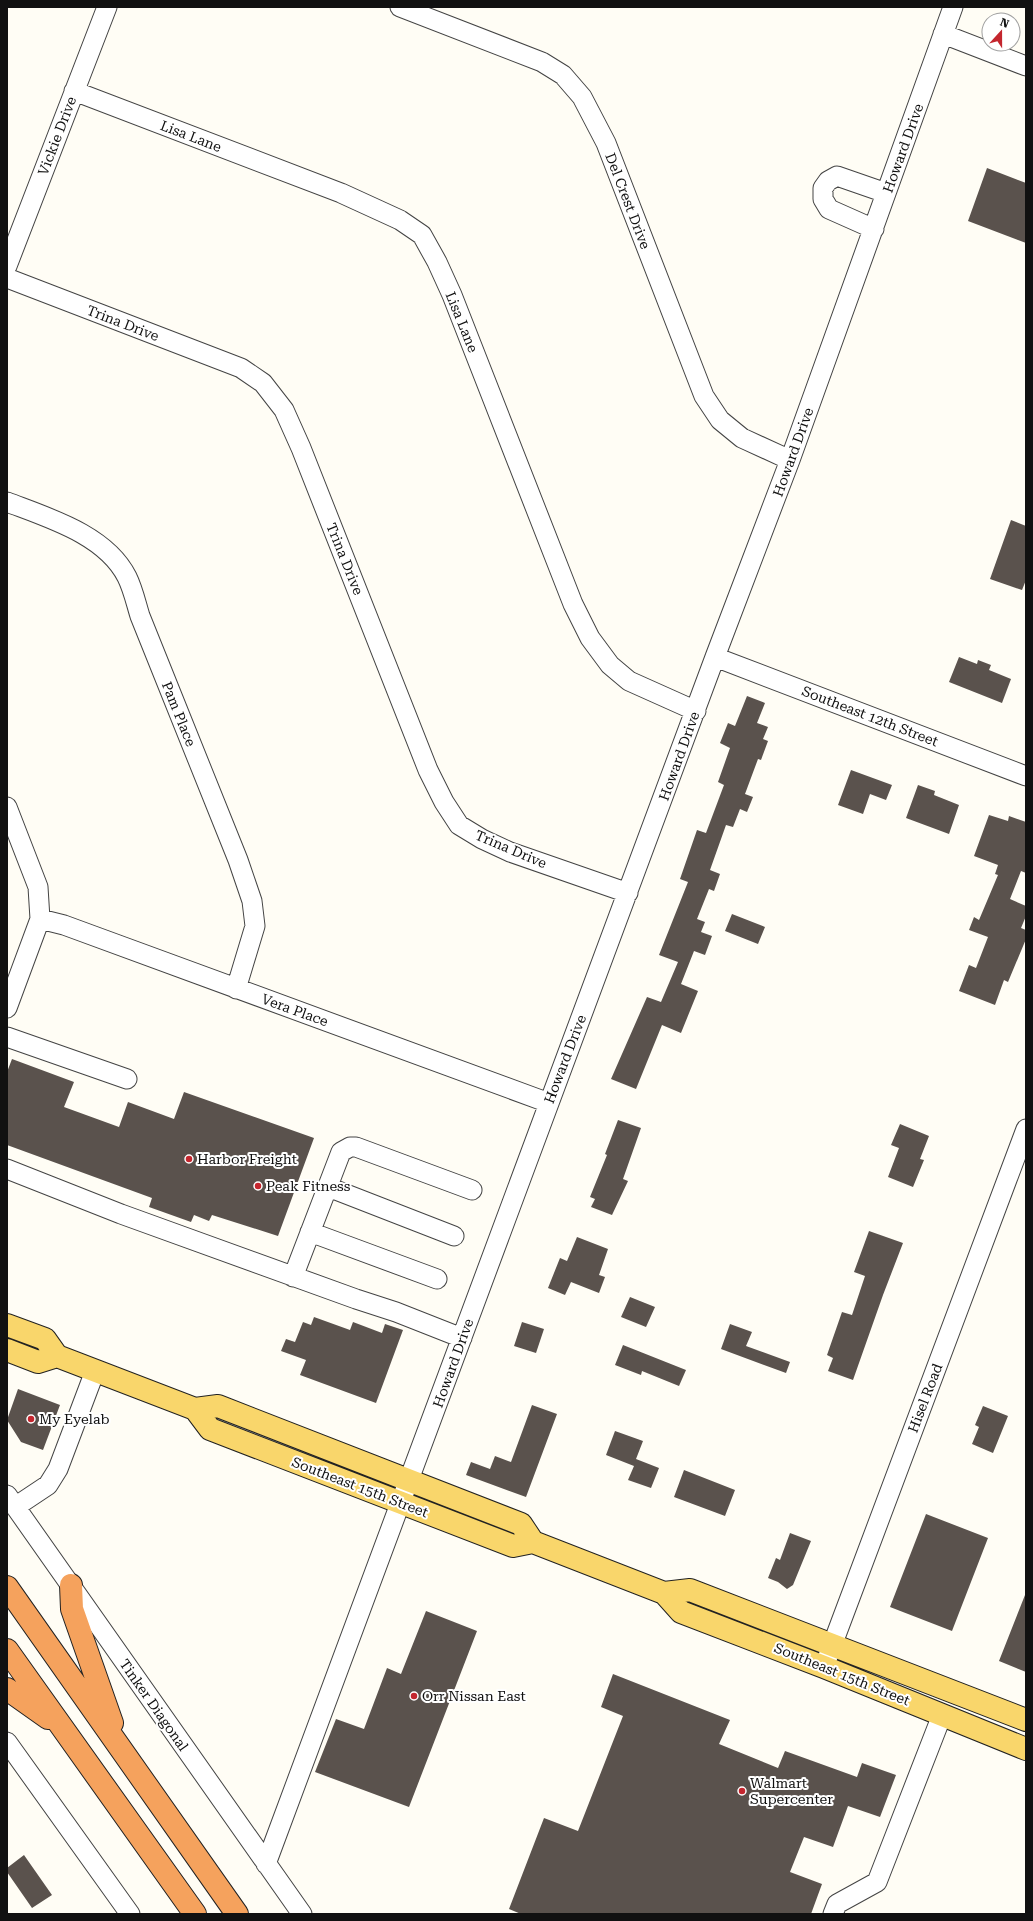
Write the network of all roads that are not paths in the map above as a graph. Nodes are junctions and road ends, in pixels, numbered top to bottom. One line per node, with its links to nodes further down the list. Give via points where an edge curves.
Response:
1 (107, 7): 6 (street, Vickie Drive)
2 (400, 7): 11 (street, Del Crest Drive, via 542,62 563,75 582,97 606,143 704,396 720,420 742,438)
3 (952, 7): 4 (street, Howard Drive)
4 (943, 34): 5 (street); 7 (street, Howard Drive)
5 (1026, 66)
6 (74, 91): 9 (street, Vickie Drive); 14 (street, Lisa Lane, via 341,194 400,220 422,235 452,295 574,604 590,638 610,664 629,681)
7 (886, 192): 8 (street, Howard Drive); 8 (street, via 837,176 828,180 823,188 823,199 829,209)
8 (874, 228): 11 (street, Howard Drive)
9 (7, 266)
10 (7, 278): 17 (street, Trina Drive, via 241,368 263,383 284,410 301,448 428,770 459,825 510,852)
11 (790, 460): 13 (street, Howard Drive)
12 (7, 502): 19 (street, Pam Place, via 89,537 109,552 127,577 252,901 255,926)
13 (715, 657): 14 (street, Howard Drive); 15 (street, Southeast 12th Street)
14 (696, 711): 17 (street, Howard Drive)
15 (1026, 776)
16 (7, 807): 18 (street, via 38,887)
17 (628, 893): 23 (street, Howard Drive)
18 (40, 919): 19 (street, Vera Place, via 64,925); 20 (street)
19 (236, 989): 23 (street, Vera Place)
20 (7, 1008)
21 (7, 1037): 22 (street)
22 (127, 1079)
23 (549, 1103): 33 (street, Howard Drive)
24 (1026, 1128): 45 (street, Hisel Road)
25 (7, 1169): 30 (street)
26 (328, 1187): 27 (street, via 341,1152 356,1147); 28 (street); 29 (street)
27 (472, 1190)
28 (310, 1232): 30 (street); 31 (street)
29 (454, 1236)
30 (293, 1277): 33 (street, via 396,1312)
31 (437, 1279)
32 (7, 1325): 35 (main road, via 45,1339)
33 (462, 1338): 38 (street, Howard Drive)
34 (7, 1350): 35 (main road, via 38,1362)
35 (57, 1356): 36 (main road, Southeast 15th Street)
36 (95, 1371): 37 (main road, Southeast 15th Street); 39 (street, via 58,1469 48,1485)
37 (195, 1409): 38 (main road, Southeast 15th Street, via 218,1406); 40 (main road, Southeast 15th Street, via 210,1428)
38 (410, 1481): 40 (street, Howard Drive); 41 (main road, Southeast 15th Street, via 521,1524)
39 (11, 1501): 42 (street, Tinker Diagonal)
40 (401, 1503): 41 (main road, Southeast 15th Street, via 513,1546); 56 (street, Howard Drive)
41 (533, 1542): 44 (main road, Southeast 15th Street)
42 (71, 1585): 55 (highway, via 72,1609); 56 (street, Tinker Diagonal)
43 (7, 1587): 55 (highway)
44 (664, 1593): 45 (main road, Southeast 15th Street, via 690,1590); 47 (main road, Southeast 15th Street, via 682,1612)
45 (832, 1645): 47 (street, Hisel Road); 49 (main road, Southeast 15th Street)
46 (7, 1650): 52 (highway)
47 (824, 1667): 50 (main road, Southeast 15th Street)
48 (7, 1689): 52 (highway)
49 (950, 1692): 50 (main road); 51 (main road, Southeast 15th Street)
50 (942, 1715): 54 (main road, Southeast 15th Street); 61 (street, via 877,1882 837,1904)
51 (1026, 1720)
52 (62, 1728): 58 (highway)
53 (7, 1742): 57 (street)
54 (1026, 1749)
55 (122, 1750): 59 (highway)
56 (266, 1864): 60 (street, Tinker Diagonal)
57 (130, 1914)
58 (195, 1914)
59 (238, 1914)
60 (302, 1914)
61 (833, 1914)

